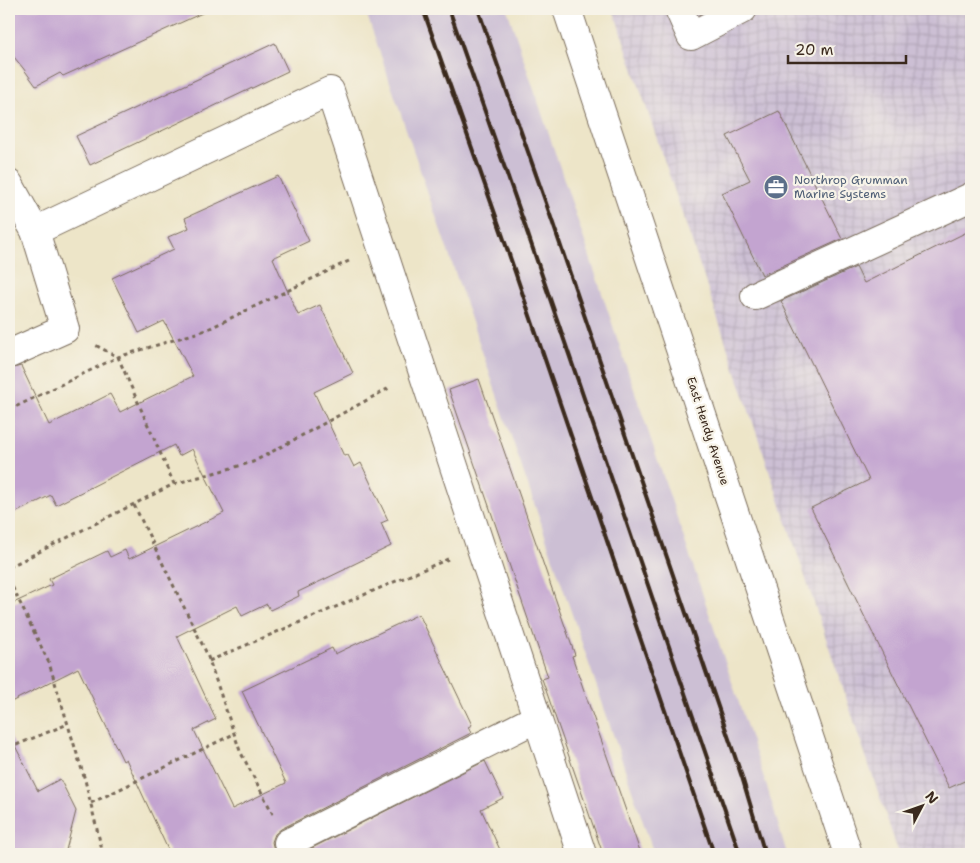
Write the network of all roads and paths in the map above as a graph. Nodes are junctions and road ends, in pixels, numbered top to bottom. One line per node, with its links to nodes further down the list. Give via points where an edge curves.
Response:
1 (679, 9): 2 (street, via 691,36)
2 (743, 9)
3 (571, 10): 28 (street, East Hendy Avenue)
4 (9, 184): 6 (street)
5 (971, 197): 8 (street)
6 (35, 231): 7 (street, via 330,91); 9 (street)
7 (380, 246): 11 (path, via 206,330); 12 (street)
8 (756, 296)
9 (65, 329): 10 (street); 11 (path)
10 (9, 354)
11 (118, 357): 13 (path); 14 (path)
12 (421, 370): 14 (path, via 253,462); 16 (street)
13 (9, 410)
14 (174, 484): 15 (path)
15 (134, 505): 17 (path); 19 (path)
16 (480, 546): 19 (path); 20 (street)
17 (9, 567)
18 (9, 580): 21 (path, via 49,663)
19 (209, 661): 22 (path)
20 (537, 718): 25 (street); 27 (street)
21 (68, 724): 23 (path); 24 (path)
22 (234, 734): 24 (path); 25 (path)
23 (9, 748)
24 (91, 803): 26 (path)
25 (288, 843)
26 (103, 854)
27 (582, 854)
28 (848, 854)

